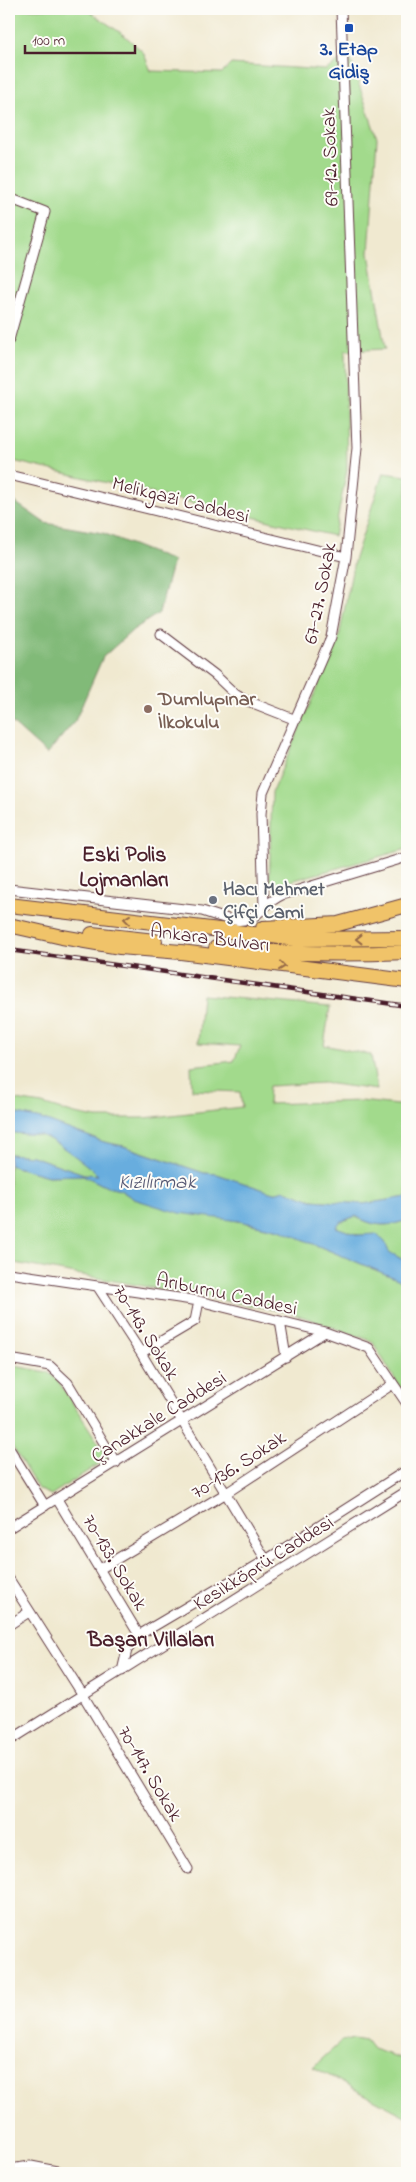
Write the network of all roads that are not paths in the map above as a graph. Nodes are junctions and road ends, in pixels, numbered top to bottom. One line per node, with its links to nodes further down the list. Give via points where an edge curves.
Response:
1 (341, 9): 3 (street, 69-12. Sokak)
2 (9, 198): 4 (street, via 45,212)
3 (352, 304): 6 (street, 67-27. Sokak, via 357,448)
4 (9, 340)
5 (9, 475): 6 (street, Melikgazi Caddesi)
6 (346, 557): 8 (street, 67-27. Sokak, via 331,637)
7 (161, 634): 8 (street, via 215,674 235,694)
8 (296, 720): 13 (street, 67-27. Sokak, via 262,802)
9 (407, 857): 13 (street, via 282,896)
10 (9, 889): 13 (street, via 202,911 238,920 254,916)
11 (9, 905): 15 (highway, Ankara Bulvarı, one-way to 11)
12 (407, 905): 15 (highway, via 338,924 276,928)
13 (264, 906)
14 (9, 925): 17 (highway, Ankara Bulvarı, via 270,953 342,955); 18 (highway, Ankara Bulvarı, one-way to 18, via 120,947)
15 (183, 926): 16 (highway, Ankara Bulvarı, one-way to 15, via 296,939)
16 (407, 938)
17 (407, 952)
18 (407, 981)
19 (9, 1273): 20 (street, Arıburnu Caddesi)
20 (98, 1287): 21 (street, Arıburnu Caddesi); 24 (street, 70-143. Sokak)
21 (199, 1301): 22 (street, Arıburnu Caddesi); 24 (street, via 195,1321)
22 (280, 1321): 23 (street, Arıburnu Caddesi); 25 (street)
23 (325, 1332): 25 (street, Çanakkale Caddesi); 27 (street, Arıburnu Caddesi, via 369,1348)
24 (142, 1353): 29 (street, 70-143. Sokak)
25 (286, 1357): 29 (street, Çanakkale Caddesi)
26 (9, 1359): 31 (street, via 50,1366 68,1383)
27 (392, 1384): 28 (street, Arıburnu Caddesi); 34 (street, 70-136. Sokak)
28 (407, 1404)
29 (182, 1422): 31 (street, Çanakkale Caddesi); 34 (street, 70-143. Sokak)
30 (9, 1448): 36 (street)
31 (116, 1463): 35 (street, Çanakkale Caddesi)
32 (407, 1470): 38 (street, Kesikköprü Caddesi)
33 (407, 1491): 40 (street, Kesikköprü Caddesi)
34 (228, 1492): 38 (street, 70-143. Sokak); 39 (street, 70-136. Sokak)
35 (57, 1499): 36 (street, Çanakkale Caddesi); 39 (street, 70-133. Sokak)
36 (45, 1506): 37 (street, Çanakkale Caddesi)
37 (9, 1528)
38 (266, 1560): 40 (street); 41 (street); 45 (street, Kesikköprü Caddesi)
39 (100, 1569): 45 (street, 70-133. Sokak)
40 (280, 1571): 41 (street, Kesikköprü Caddesi)
41 (269, 1578): 46 (street, Kesikköprü Caddesi)
42 (9, 1579): 43 (street, 70-147. Sokak)
43 (29, 1612): 44 (street); 47 (street, 70-147. Sokak)
44 (9, 1625)
45 (139, 1635): 46 (street, 70-133. Sokak, via 127,1650)
46 (122, 1671): 47 (street, Kesikköprü Caddesi)
47 (83, 1695): 48 (street, Kesikköprü Caddesi); 49 (street, 70-147. Sokak)
48 (9, 1741)
49 (188, 1870)
50 (9, 2169): 51 (street, via 31,2166)
51 (66, 2173)

